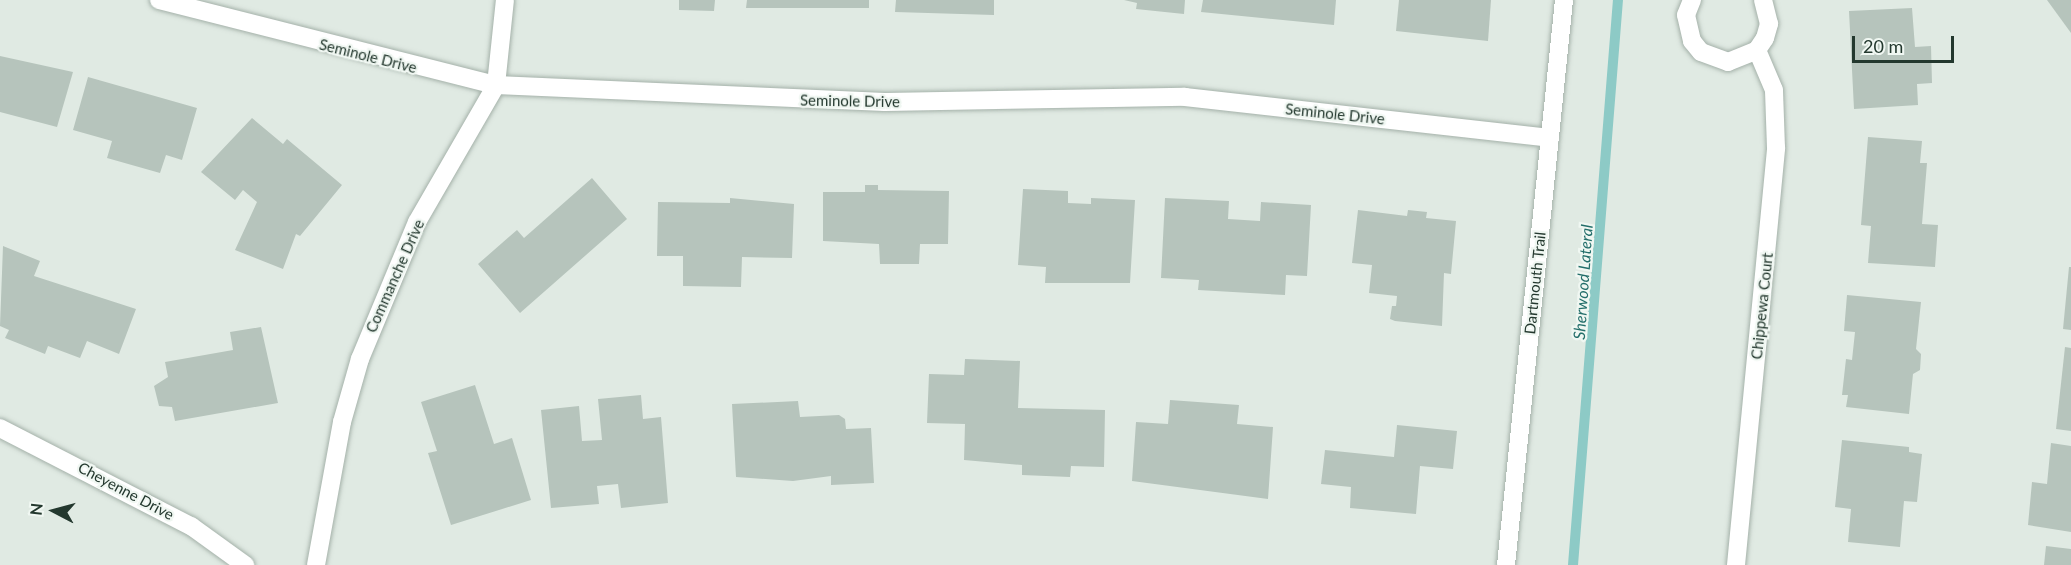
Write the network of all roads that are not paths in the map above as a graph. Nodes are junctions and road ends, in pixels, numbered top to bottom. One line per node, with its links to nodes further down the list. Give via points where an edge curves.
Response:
1 (159, 0): 7 (street, Seminole Drive)
2 (505, 0): 7 (street, Commanche Drive)
3 (1564, 0): 8 (street, Dartmouth Trail)
4 (1692, 0): 6 (street, via 1687,29 1701,52 1728,62)
5 (1763, 0): 6 (street, via 1769,24)
6 (1756, 50): 13 (street, Chippewa Court, via 1774,90 1776,148)
7 (496, 85): 8 (street, Seminole Drive, via 885,102 1185,97); 11 (street, Commanche Drive, via 417,222 382,299 342,422)
8 (1550, 138): 12 (street, Dartmouth Trail)
9 (0, 428): 10 (street, Cheyenne Drive, via 190,526)
10 (245, 565)
11 (316, 565)
12 (1506, 565)
13 (1735, 565)

